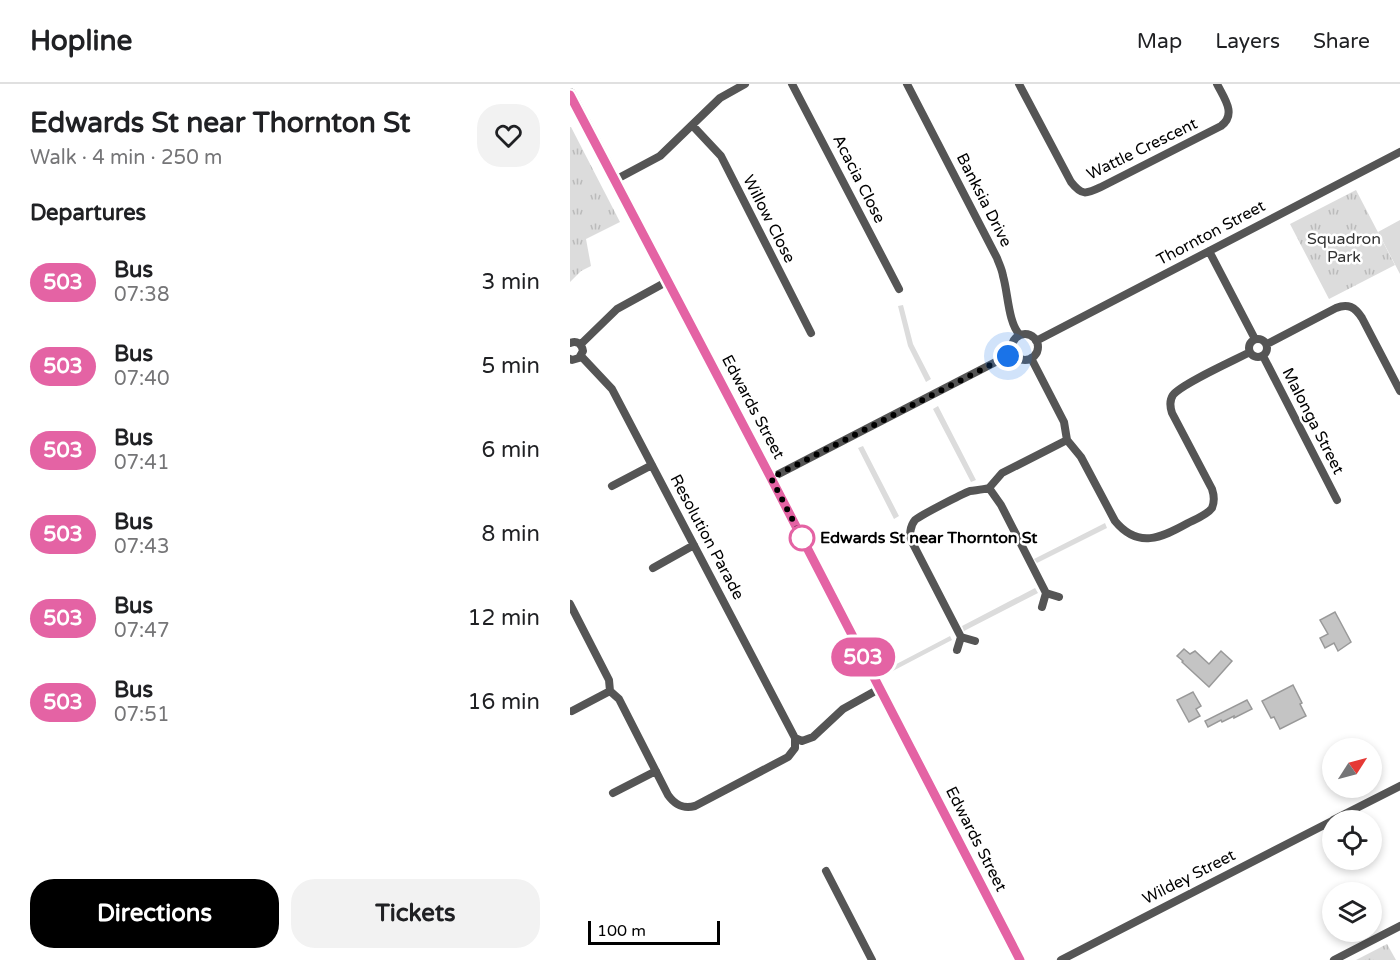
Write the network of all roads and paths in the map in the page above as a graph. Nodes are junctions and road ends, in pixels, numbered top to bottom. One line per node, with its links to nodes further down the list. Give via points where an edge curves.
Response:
1 (745, 84): 7 (street, via 720,98)
2 (792, 84): 12 (street, Acacia Close)
3 (907, 84): 14 (street, Banksia Drive, via 1001,266 1013,323)
4 (1020, 84): 5 (street, Wattle Crescent, via 1071,182 1083,193 1226,123 1228,105)
5 (1217, 84)
6 (570, 94): 9 (main road, Edwards Street)
7 (692, 125): 9 (street, via 660,156); 13 (street, Willow Close, via 721,156)
8 (1400, 152): 10 (street, Thornton Street)
9 (615, 180): 11 (main road, Edwards Street)
10 (1209, 251): 15 (street); 16 (street, Thornton Street)
11 (668, 281): 18 (street, via 617,309); 29 (main road, Edwards Street)
12 (899, 289)
13 (811, 333)
14 (1020, 335): 16 (street, via 1027,334); 21 (street, via 1012,342)
15 (1255, 339): 19 (street, via 1263,339); 20 (street, via 1249,346)
16 (1036, 341): 24 (street, via 1036,353)
17 (570, 343): 18 (street)
18 (580, 344): 22 (street)
19 (1267, 344): 23 (street); 26 (street, via 1342,305 1350,306 1362,318)
20 (1250, 352): 23 (street, via 1256,357); 27 (street, via 1182,387 1172,397 1172,413 1214,495 1210,511 1172,532 1148,539 1122,529)
21 (1013, 353): 24 (street, via 1023,360); 29 (street)
22 (581, 356): 25 (street); 28 (street, Resolution Parade, via 612,389)
23 (1263, 356): 32 (street, Malonga Street)
24 (1030, 358): 27 (street, via 1064,422)
25 (570, 359)
26 (1400, 391)
27 (1067, 440): 31 (street, via 1002,473)
28 (652, 465): 30 (street); 33 (street, Resolution Parade)
29 (771, 478): 42 (main road, Edwards Street)
30 (612, 486)
31 (988, 488): 35 (street, via 1001,505); 39 (street, via 966,493 921,516 911,529 910,538)
32 (1337, 500)
33 (694, 546): 34 (street); 45 (street, Resolution Parade)
34 (653, 568)
35 (1046, 593): 36 (street); 38 (street)
36 (1059, 597)
37 (570, 604): 43 (street, via 609,680)
38 (1042, 607)
39 (961, 637): 40 (street); 41 (street)
40 (975, 641)
41 (957, 650)
42 (879, 689): 45 (street, via 843,709 813,737 802,741); 54 (main road, Edwards Street)
43 (610, 691): 44 (street); 46 (street, via 619,699)
44 (572, 711)
45 (795, 738): 46 (street, via 795,748 788,757 695,806 674,803)
46 (656, 771): 48 (street)
47 (1400, 786): 49 (street, Wildey Street)
48 (613, 793)
49 (1353, 810)
50 (1322, 826): 55 (street, Wildey Street)
51 (826, 871): 53 (street)
52 (1400, 926): 56 (street)
53 (872, 960)
54 (1020, 960)
55 (1061, 960)
56 (1334, 960)

